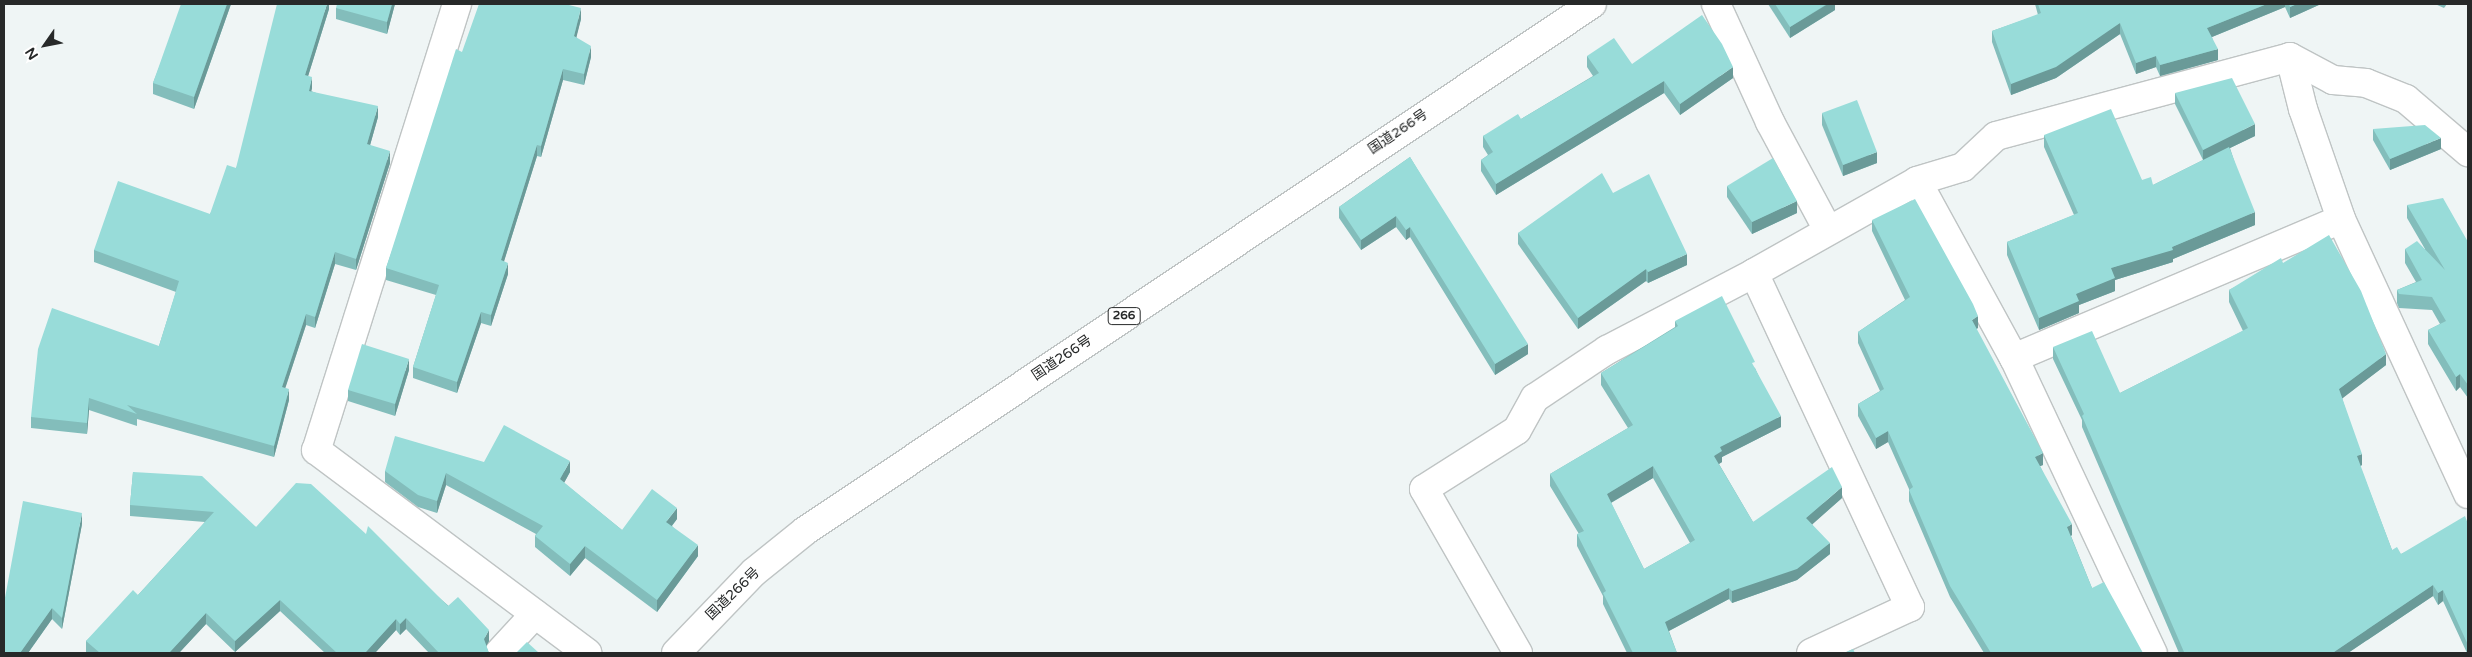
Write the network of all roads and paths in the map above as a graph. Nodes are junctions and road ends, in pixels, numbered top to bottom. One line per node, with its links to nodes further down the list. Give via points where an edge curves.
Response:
1 (456, 4): 12 (main road, via 316,450)
2 (1592, 4): 15 (main road, 国道266号 / 266, via 805,531 754,572)
3 (1716, 4): 8 (main road, via 1770,122)
4 (2290, 56): 5 (main road, via 2333,80 2366,83 2406,99); 6 (main road, via 1996,136 1963,167); 7 (main road, via 2303,109)
5 (2468, 152)
6 (1917, 181): 8 (main road); 10 (main road)
7 (2342, 219): 10 (main road); 11 (main road)
8 (1828, 230): 9 (main road)
9 (1754, 273): 16 (main road, via 1607,350 1535,398 1516,430 1424,490); 17 (main road, via 1910,607)
10 (2014, 358): 18 (main road)
11 (2468, 494)
12 (535, 614): 13 (main road); 14 (main road)
13 (499, 653)
14 (587, 653)
15 (676, 653)
16 (1518, 653)
17 (1811, 653)
18 (2153, 653)

